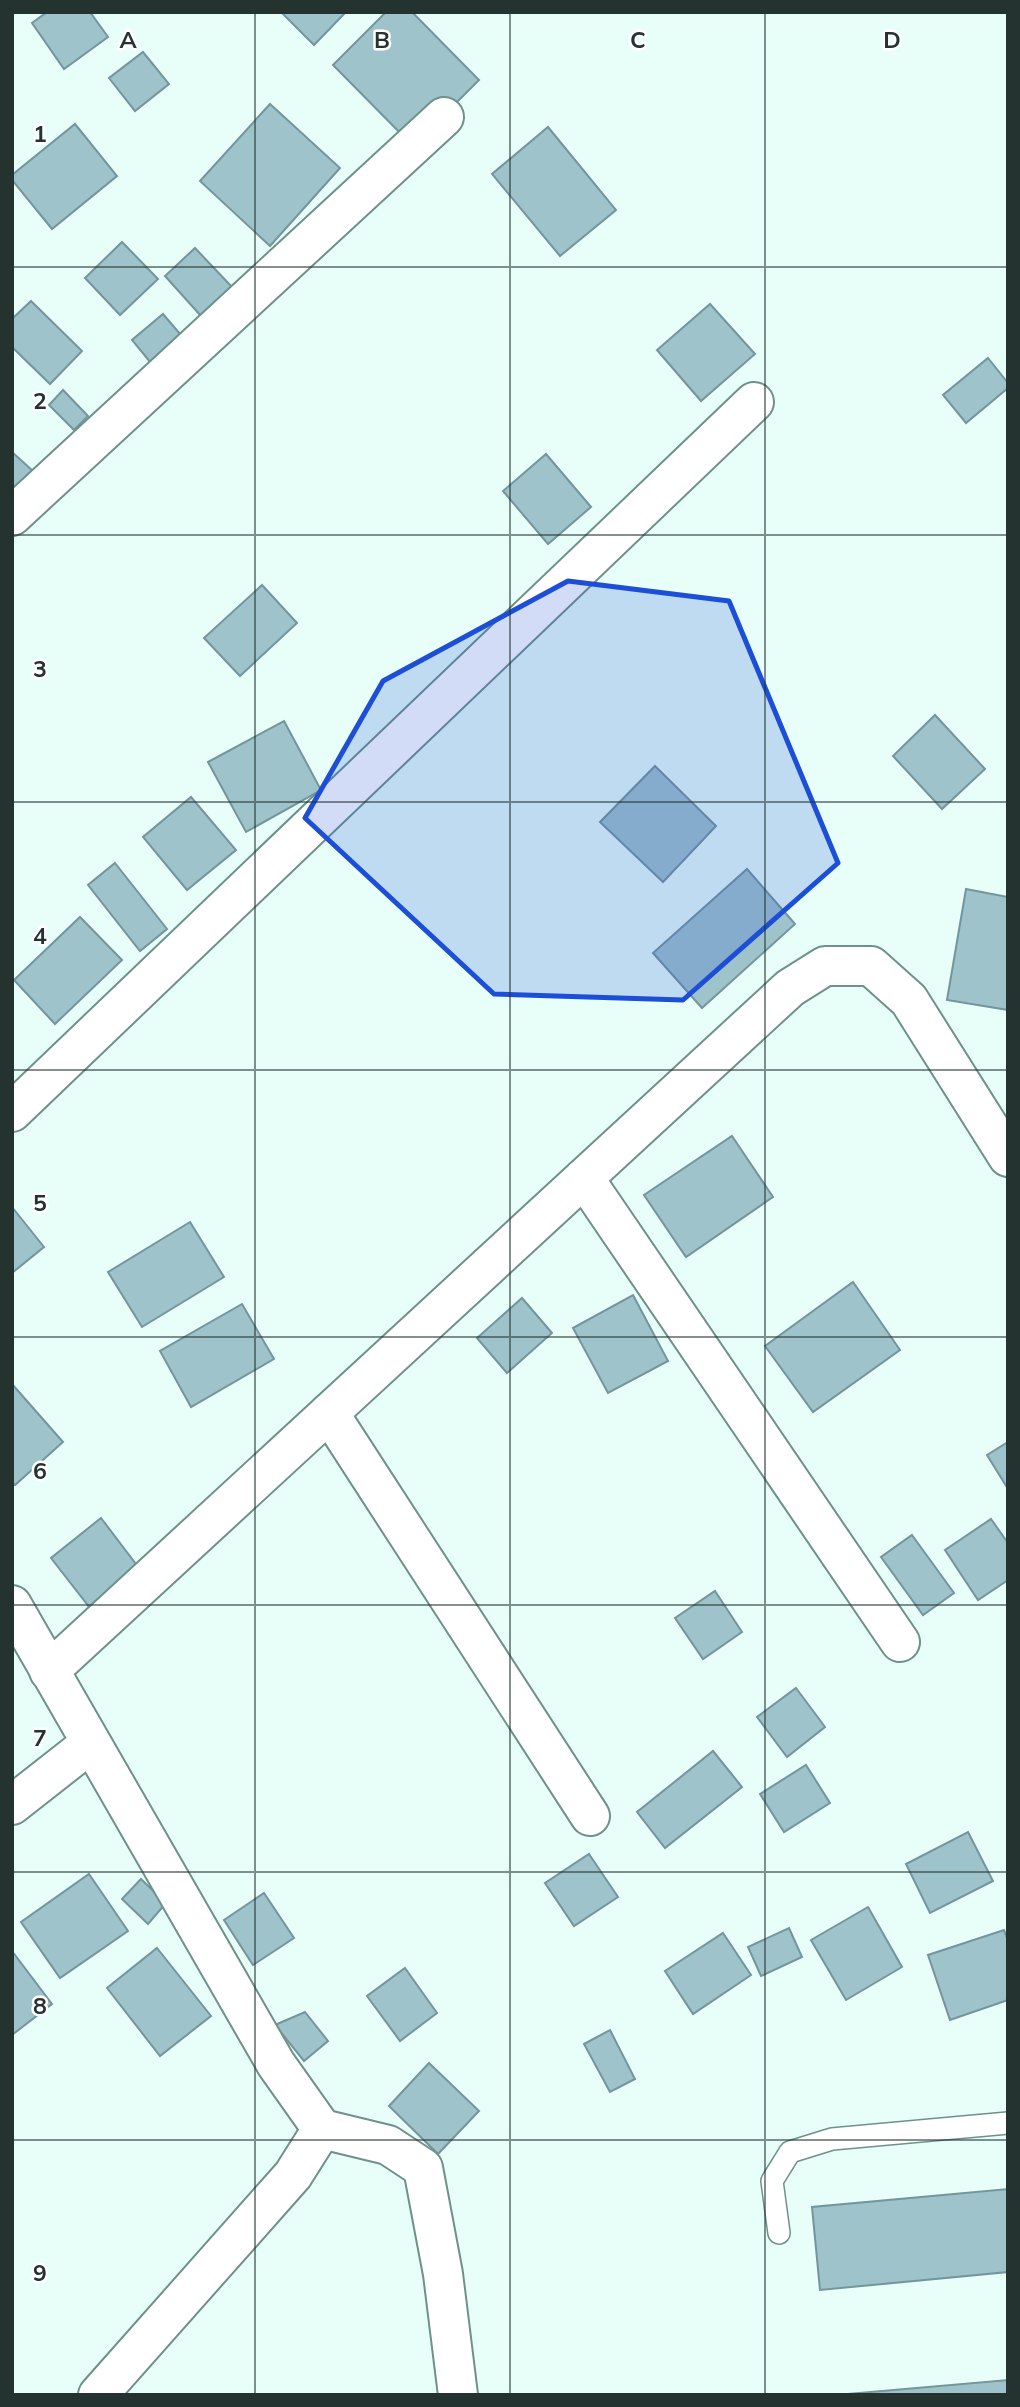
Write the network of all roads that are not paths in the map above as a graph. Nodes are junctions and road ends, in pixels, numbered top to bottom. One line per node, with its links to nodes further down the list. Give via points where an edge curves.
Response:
1 (444, 117): 3 (street)
2 (754, 402): 4 (street)
3 (12, 516)
4 (12, 1112)
5 (1008, 1157): 6 (street, via 909,1000 871,966 825,966 790,988)
6 (583, 1178): 7 (street); 9 (street)
7 (329, 1413): 10 (street); 13 (street)
8 (12, 1605): 10 (street)
9 (900, 1642)
10 (49, 1671): 11 (street)
11 (91, 1743): 12 (street); 15 (street, via 276,2064)
12 (12, 1805)
13 (590, 1816)
14 (1008, 2123): 16 (lane, via 832,2139 789,2152 772,2181)
15 (322, 2129): 17 (street, via 293,2175); 18 (street, via 388,2145 423,2168 443,2274)
16 (779, 2233)
17 (98, 2395)
18 (458, 2395)

